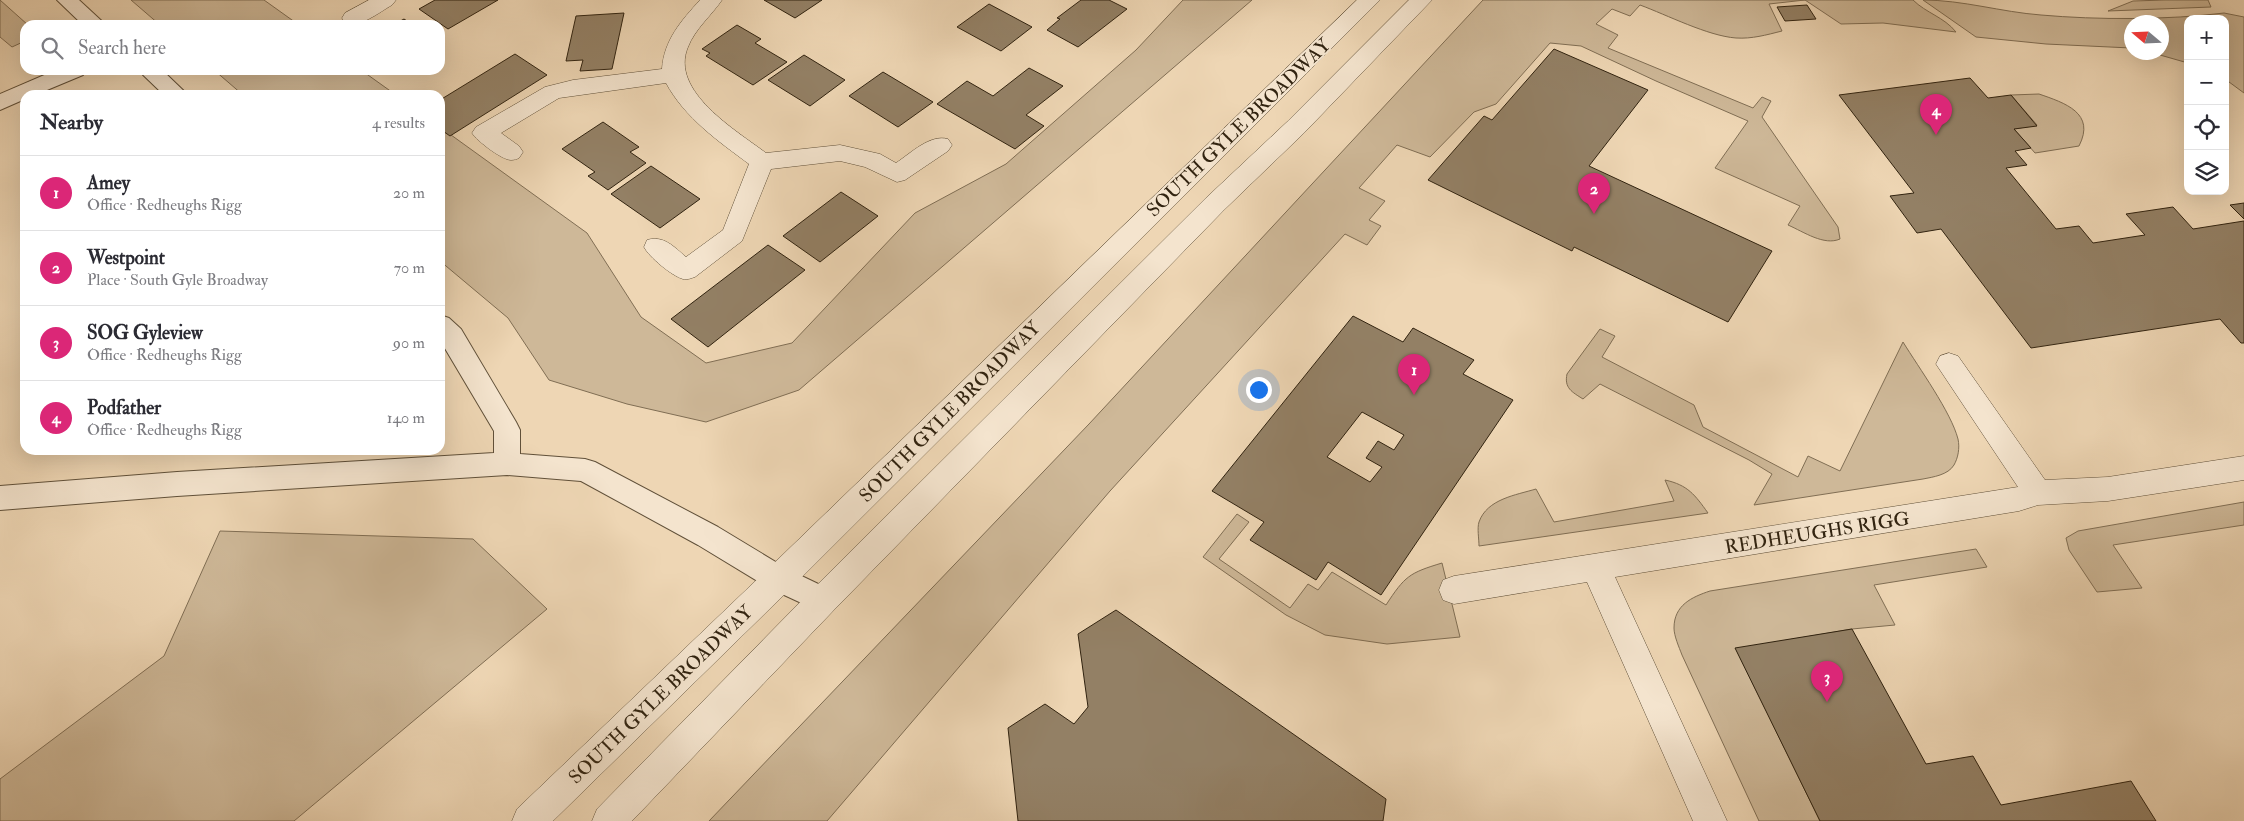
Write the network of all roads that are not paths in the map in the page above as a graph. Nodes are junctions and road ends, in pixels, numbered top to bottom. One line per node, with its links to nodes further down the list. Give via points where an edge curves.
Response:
1 (67, 0): 7 (lane)
2 (385, 0): 6 (street)
3 (712, 0): 10 (street, via 682,36 673,55)
4 (1369, 0): 26 (street, SOUTH GYLE BROADWAY)
5 (1422, 0): 28 (street, SOUTH GYLE BROADWAY)
6 (353, 18)
7 (90, 20)
8 (64, 75): 11 (lane)
9 (155, 75): 12 (lane)
10 (672, 75): 16 (street, via 554,92 484,133); 17 (street, via 700,112)
11 (28, 90)
12 (171, 90)
13 (20, 94): 14 (lane)
14 (7, 99)
15 (940, 145): 17 (street, via 897,174 872,160 840,154)
16 (511, 152)
17 (762, 162): 18 (street, via 733,235 686,270)
18 (656, 247)
19 (445, 330): 21 (lane, via 452,336 507,430)
20 (1949, 364): 23 (street)
21 (507, 464): 24 (lane); 26 (lane, via 585,470 708,536)
22 (2244, 468): 23 (street, REDHEUGHS RIGG, via 2108,489)
23 (2038, 493): 25 (street, REDHEUGHS RIGG, via 1990,504)
24 (0, 498)
25 (1596, 568): 27 (street, REDHEUGHS RIGG); 31 (street)
26 (779, 579): 28 (lane); 29 (street, SOUTH GYLE BROADWAY)
27 (1454, 590)
28 (823, 600): 30 (street, SOUTH GYLE BROADWAY)
29 (529, 821)
30 (609, 821)
31 (1710, 821)

